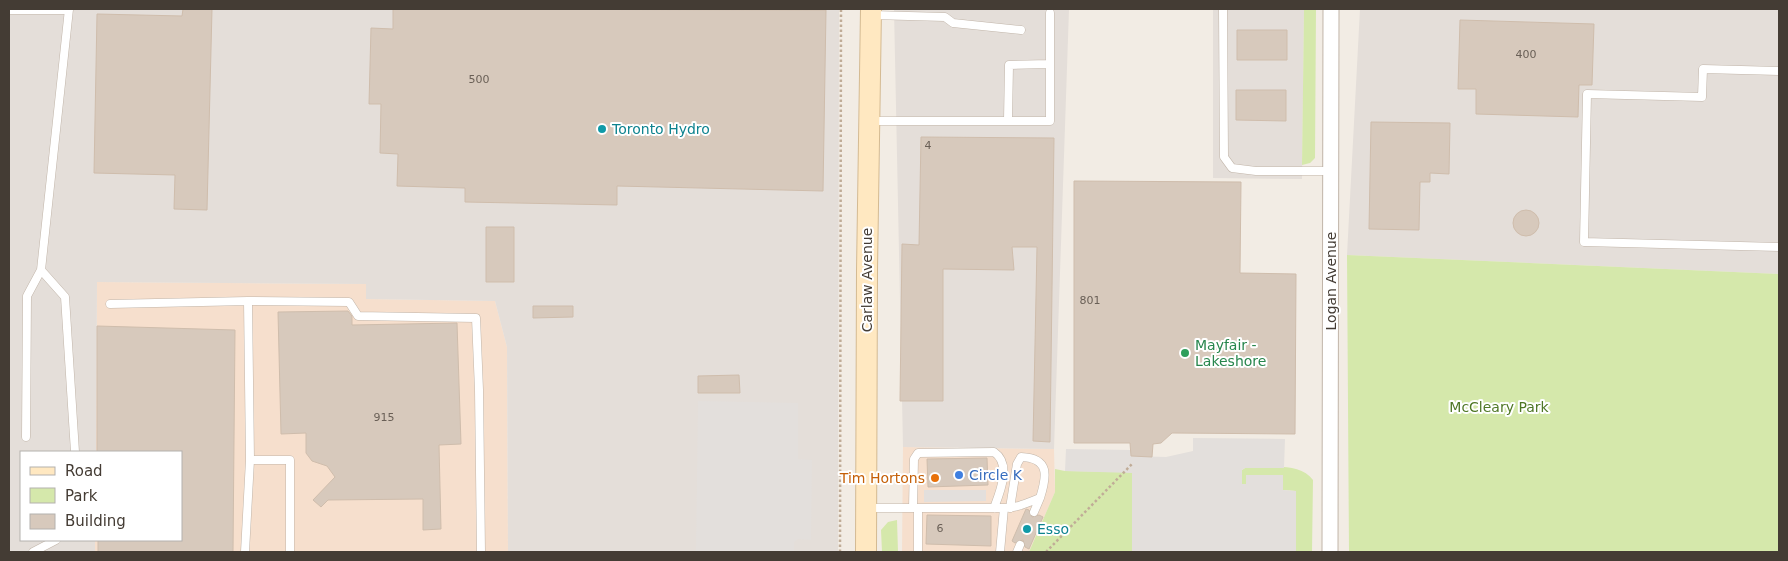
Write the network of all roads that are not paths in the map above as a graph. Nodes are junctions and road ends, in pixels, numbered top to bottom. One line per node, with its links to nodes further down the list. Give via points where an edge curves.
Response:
1 (949, 9): 8 (lane)
2 (1223, 9): 14 (lane, via 1224,157 1232,168)
3 (1331, 9): 14 (street, Logan Avenue)
4 (9, 10): 5 (lane)
5 (69, 10): 16 (lane)
6 (870, 12): 8 (lane); 13 (main road, Carlaw Avenue)
7 (1050, 13): 10 (lane)
8 (946, 17): 9 (lane, via 954,23)
9 (1021, 30)
10 (1049, 64): 12 (lane, via 1008,65); 12 (lane, via 1050,121)
11 (1779, 71): 15 (lane, via 1703,69 1702,97 1587,94 1584,242)
12 (1008, 120): 13 (lane)
13 (869, 121): 23 (main road, Carlaw Avenue)
14 (1331, 172): 36 (street, Logan Avenue)
15 (1779, 247)
16 (40, 270): 19 (lane, via 27,296); 20 (lane, via 64,296)
17 (248, 301): 18 (lane); 21 (lane); 32 (lane, via 348,302 358,316 476,318)
18 (110, 304)
19 (26, 437)
20 (75, 451)
21 (250, 460): 30 (lane); 31 (lane, via 290,460)
22 (1040, 498): 26 (lane); 26 (lane, via 1044,469 1040,462 1021,457); 27 (lane)
23 (867, 508): 24 (lane); 33 (main road, Carlaw Avenue)
24 (915, 508): 25 (lane); 25 (lane, via 914,459 918,454 994,452 1002,462 1003,482); 34 (lane)
25 (994, 508): 26 (lane)
26 (1010, 508): 35 (lane)
27 (1034, 512)
28 (54, 541): 29 (lane)
29 (33, 552)
30 (244, 552)
31 (290, 552)
32 (481, 552)
33 (866, 552)
34 (918, 552)
35 (1000, 552)
36 (1330, 552)

